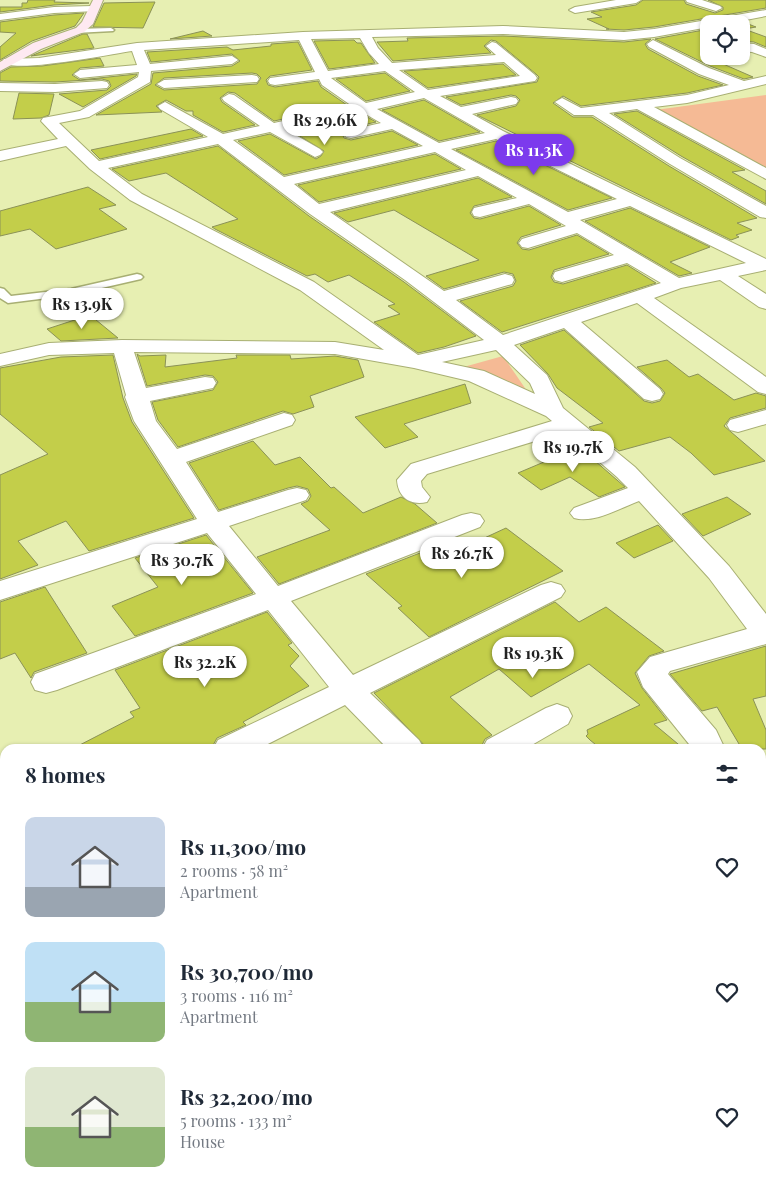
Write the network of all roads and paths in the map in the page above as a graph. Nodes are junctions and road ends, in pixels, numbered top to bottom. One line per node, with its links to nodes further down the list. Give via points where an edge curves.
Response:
1 (23, 0): 10 (street)
2 (568, 0): 7 (street)
3 (636, 0): 7 (street)
4 (691, 0): 6 (street)
5 (96, 4): 10 (street); 24 (street, via 86,24)
6 (716, 8): 9 (street); 11 (street)
7 (576, 10): 23 (street)
8 (766, 12): 12 (street)
9 (690, 13)
10 (16, 15): 13 (street)
11 (729, 15)
12 (750, 15)
13 (0, 17)
14 (64, 18): 19 (street)
15 (624, 24): 23 (street)
16 (750, 24): 18 (street)
17 (700, 27): 27 (street)
18 (758, 27)
19 (0, 28)
20 (111, 30): 24 (lane)
21 (534, 30): 22 (street); 23 (street); 32 (street)
22 (474, 31): 25 (street); 28 (street)
23 (597, 31): 27 (street)
24 (75, 32): 31 (street)
25 (364, 34): 26 (street); 37 (street)
26 (303, 36): 33 (street); 41 (street)
27 (654, 39): 36 (street); 49 (street, via 704,71)
28 (486, 42): 29 (street); 39 (street)
29 (458, 44)
30 (9, 45): 31 (street)
31 (36, 46): 42 (street)
32 (552, 46)
33 (137, 47): 42 (street); 47 (street)
34 (750, 47): 38 (street)
35 (392, 48): 37 (street)
36 (629, 48)
37 (373, 50): 43 (street)
38 (766, 53)
39 (507, 58): 43 (street); 53 (street, via 530,78)
40 (232, 60): 47 (street)
41 (310, 62): 43 (street); 51 (street); 62 (street, via 327,82)
42 (4, 64)
43 (390, 68): 56 (street)
44 (735, 68): 50 (street)
45 (459, 72): 53 (street)
46 (80, 74): 47 (street)
47 (139, 79): 48 (street); 54 (street, via 55,88); 71 (street, via 84,114 48,121)
48 (252, 79)
49 (726, 79): 52 (street); 55 (street)
50 (764, 80): 52 (street)
51 (275, 81)
52 (742, 85): 60 (street, via 687,99)
53 (482, 86): 56 (street)
54 (0, 87)
55 (691, 87)
56 (426, 94): 62 (street); 64 (street)
57 (229, 98): 66 (street)
58 (511, 101): 64 (street)
59 (562, 102): 63 (street, via 580,112)
60 (640, 105): 63 (street); 70 (street)
61 (165, 106): 69 (street)
62 (363, 107): 65 (street); 66 (street)
63 (595, 110): 72 (street)
64 (459, 112): 68 (street)
65 (395, 124): 67 (street); 73 (street)
66 (271, 127): 69 (street); 74 (street)
67 (351, 134)
68 (498, 134): 73 (street); 81 (street)
69 (220, 138): 76 (street); 79 (street)
70 (702, 139): 72 (street); 78 (street)
71 (69, 141): 75 (street); 76 (street)
72 (652, 146): 84 (street)
73 (439, 148): 77 (street); 79 (street)
74 (316, 152)
75 (0, 156)
76 (96, 166): 102 (street, via 136,196 307,286)
77 (480, 171): 80 (street); 82 (street)
78 (766, 174)
79 (281, 182): 82 (street)
80 (531, 199): 83 (street); 85 (street)
81 (632, 200): 85 (street); 88 (street)
82 (316, 210): 96 (street)
83 (480, 212)
84 (766, 213)
85 (572, 222): 86 (street); 87 (street)
86 (528, 243)
87 (630, 256): 90 (street); 93 (street)
88 (765, 264): 89 (street)
89 (722, 274): 93 (street); 97 (street)
90 (562, 276)
91 (136, 277): 94 (lane, via 71,292 8,300)
92 (505, 280): 96 (street)
93 (676, 284): 95 (street)
94 (0, 291)
95 (639, 296): 98 (street); 104 (street)
96 (442, 298): 99 (street)
97 (766, 303)
98 (566, 320): 99 (street); 105 (street)
99 (500, 343): 102 (street); 107 (street, via 538,380)
100 (122, 346): 101 (street, via 49,349); 102 (street, via 335,348); 106 (street)
101 (0, 360)
102 (414, 362): 107 (street, via 476,376)
103 (205, 384): 106 (street)
104 (766, 387)
105 (652, 394)
106 (136, 397): 111 (street, via 145,422)
107 (562, 417): 112 (street); 114 (street, via 419,469 409,480 410,489)
108 (766, 418): 110 (street)
109 (284, 420): 111 (street)
110 (738, 425)
111 (172, 459): 117 (street)
112 (644, 491): 115 (street); 121 (street, via 719,572)
113 (297, 495): 117 (street)
114 (418, 497)
115 (583, 512)
116 (471, 521): 120 (street)
117 (212, 522): 118 (street); 120 (street)
118 (0, 591)
119 (551, 591): 123 (street)
120 (273, 598): 122 (street); 123 (street)
121 (766, 634): 128 (street, via 660,664 652,672 654,679)
122 (46, 682)
123 (348, 690): 125 (street); 126 (street)
124 (557, 716): 127 (street)
125 (239, 744)
126 (403, 744)
127 (507, 744)
128 (707, 744)

